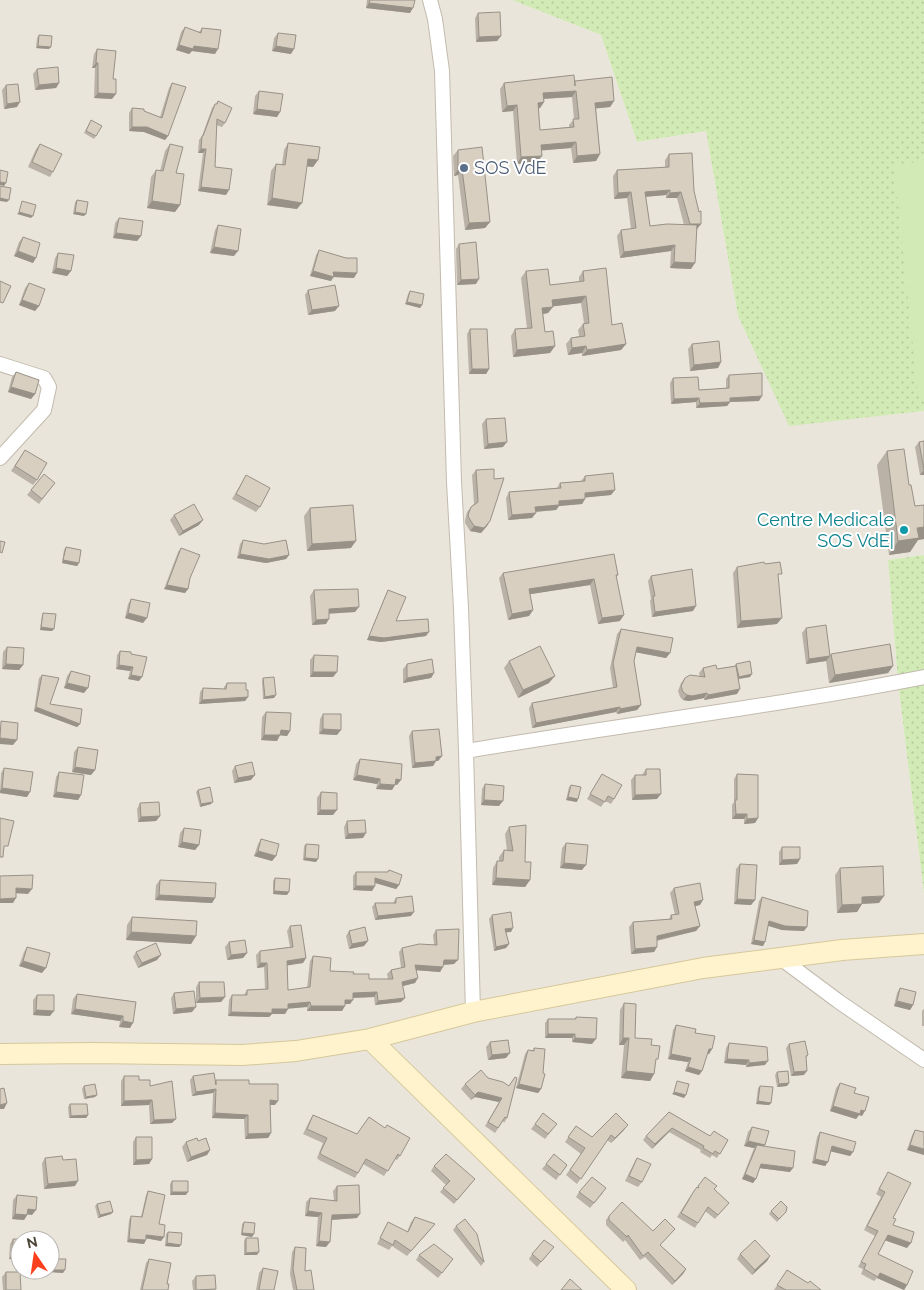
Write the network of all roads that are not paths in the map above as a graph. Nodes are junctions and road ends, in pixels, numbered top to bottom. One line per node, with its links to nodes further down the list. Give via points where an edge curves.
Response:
1 (430, 0): 5 (street, via 442,71 453,462)
2 (0, 364): 3 (street, via 44,378 49,387 44,410)
3 (0, 458)
4 (924, 677): 5 (street, via 775,704)
5 (466, 751): 8 (street)
6 (924, 944): 7 (main road)
7 (779, 957): 8 (main road, via 703,968); 11 (street)
8 (472, 1012): 9 (main road)
9 (370, 1039): 10 (main road, via 242,1056); 12 (main road)
10 (0, 1054)
11 (924, 1060)
12 (626, 1290)

